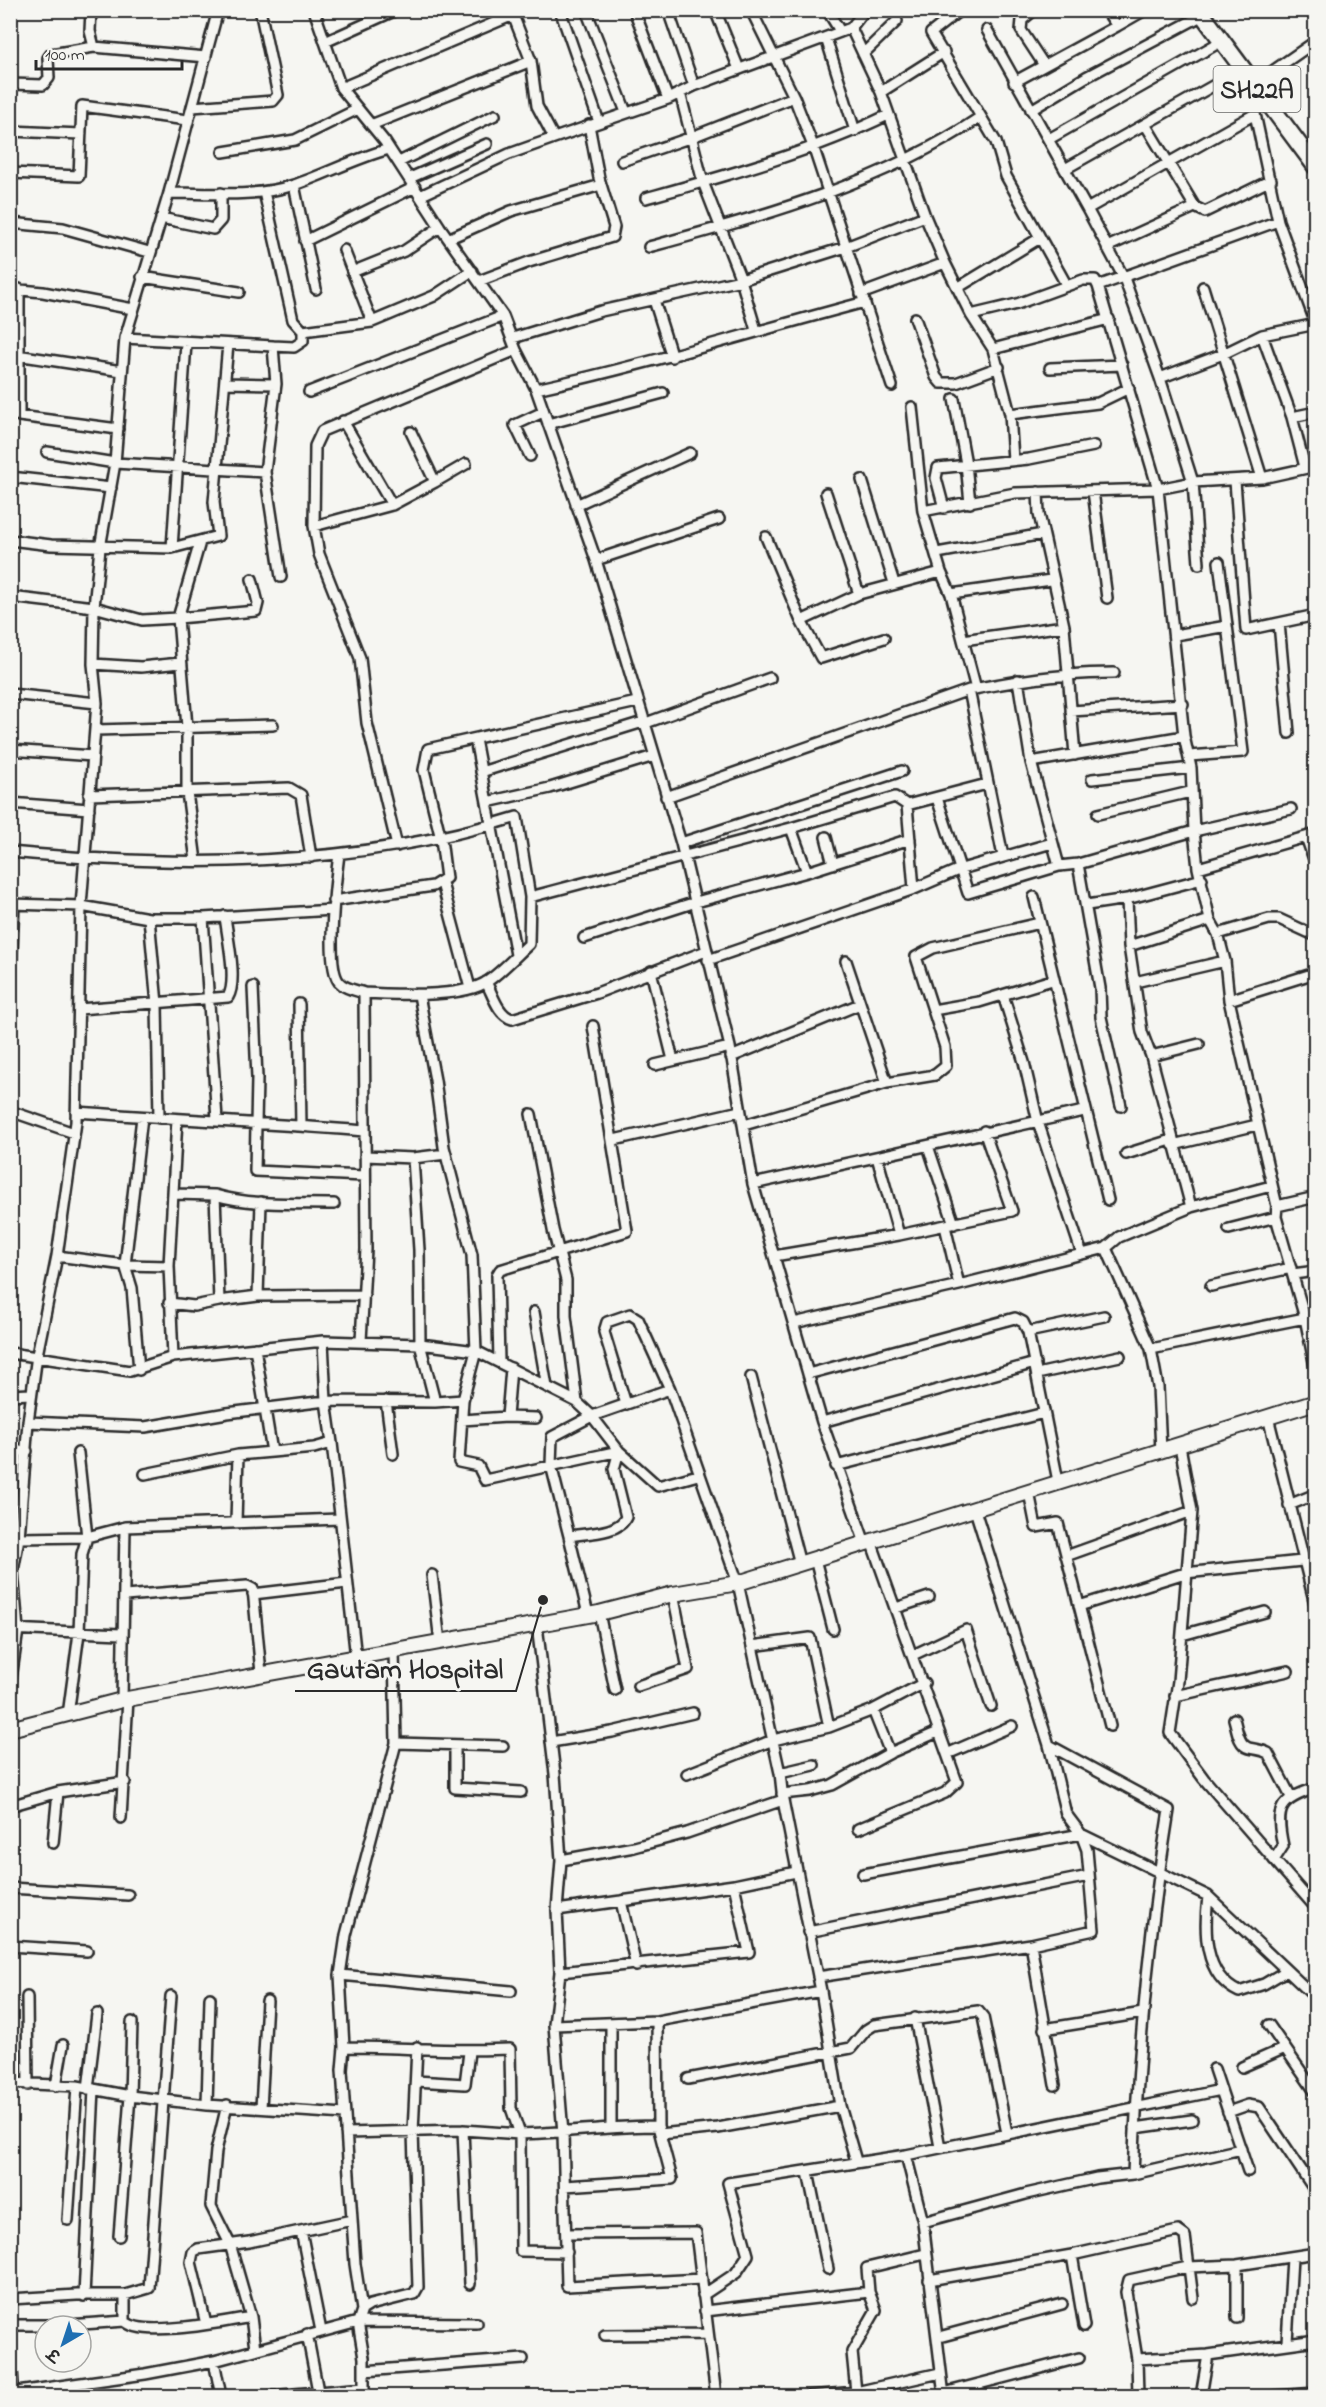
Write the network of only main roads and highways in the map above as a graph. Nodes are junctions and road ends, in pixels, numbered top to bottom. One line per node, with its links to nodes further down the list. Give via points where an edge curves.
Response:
1 (1201, 13): 2 (main road, SH22A)
2 (1316, 167)

